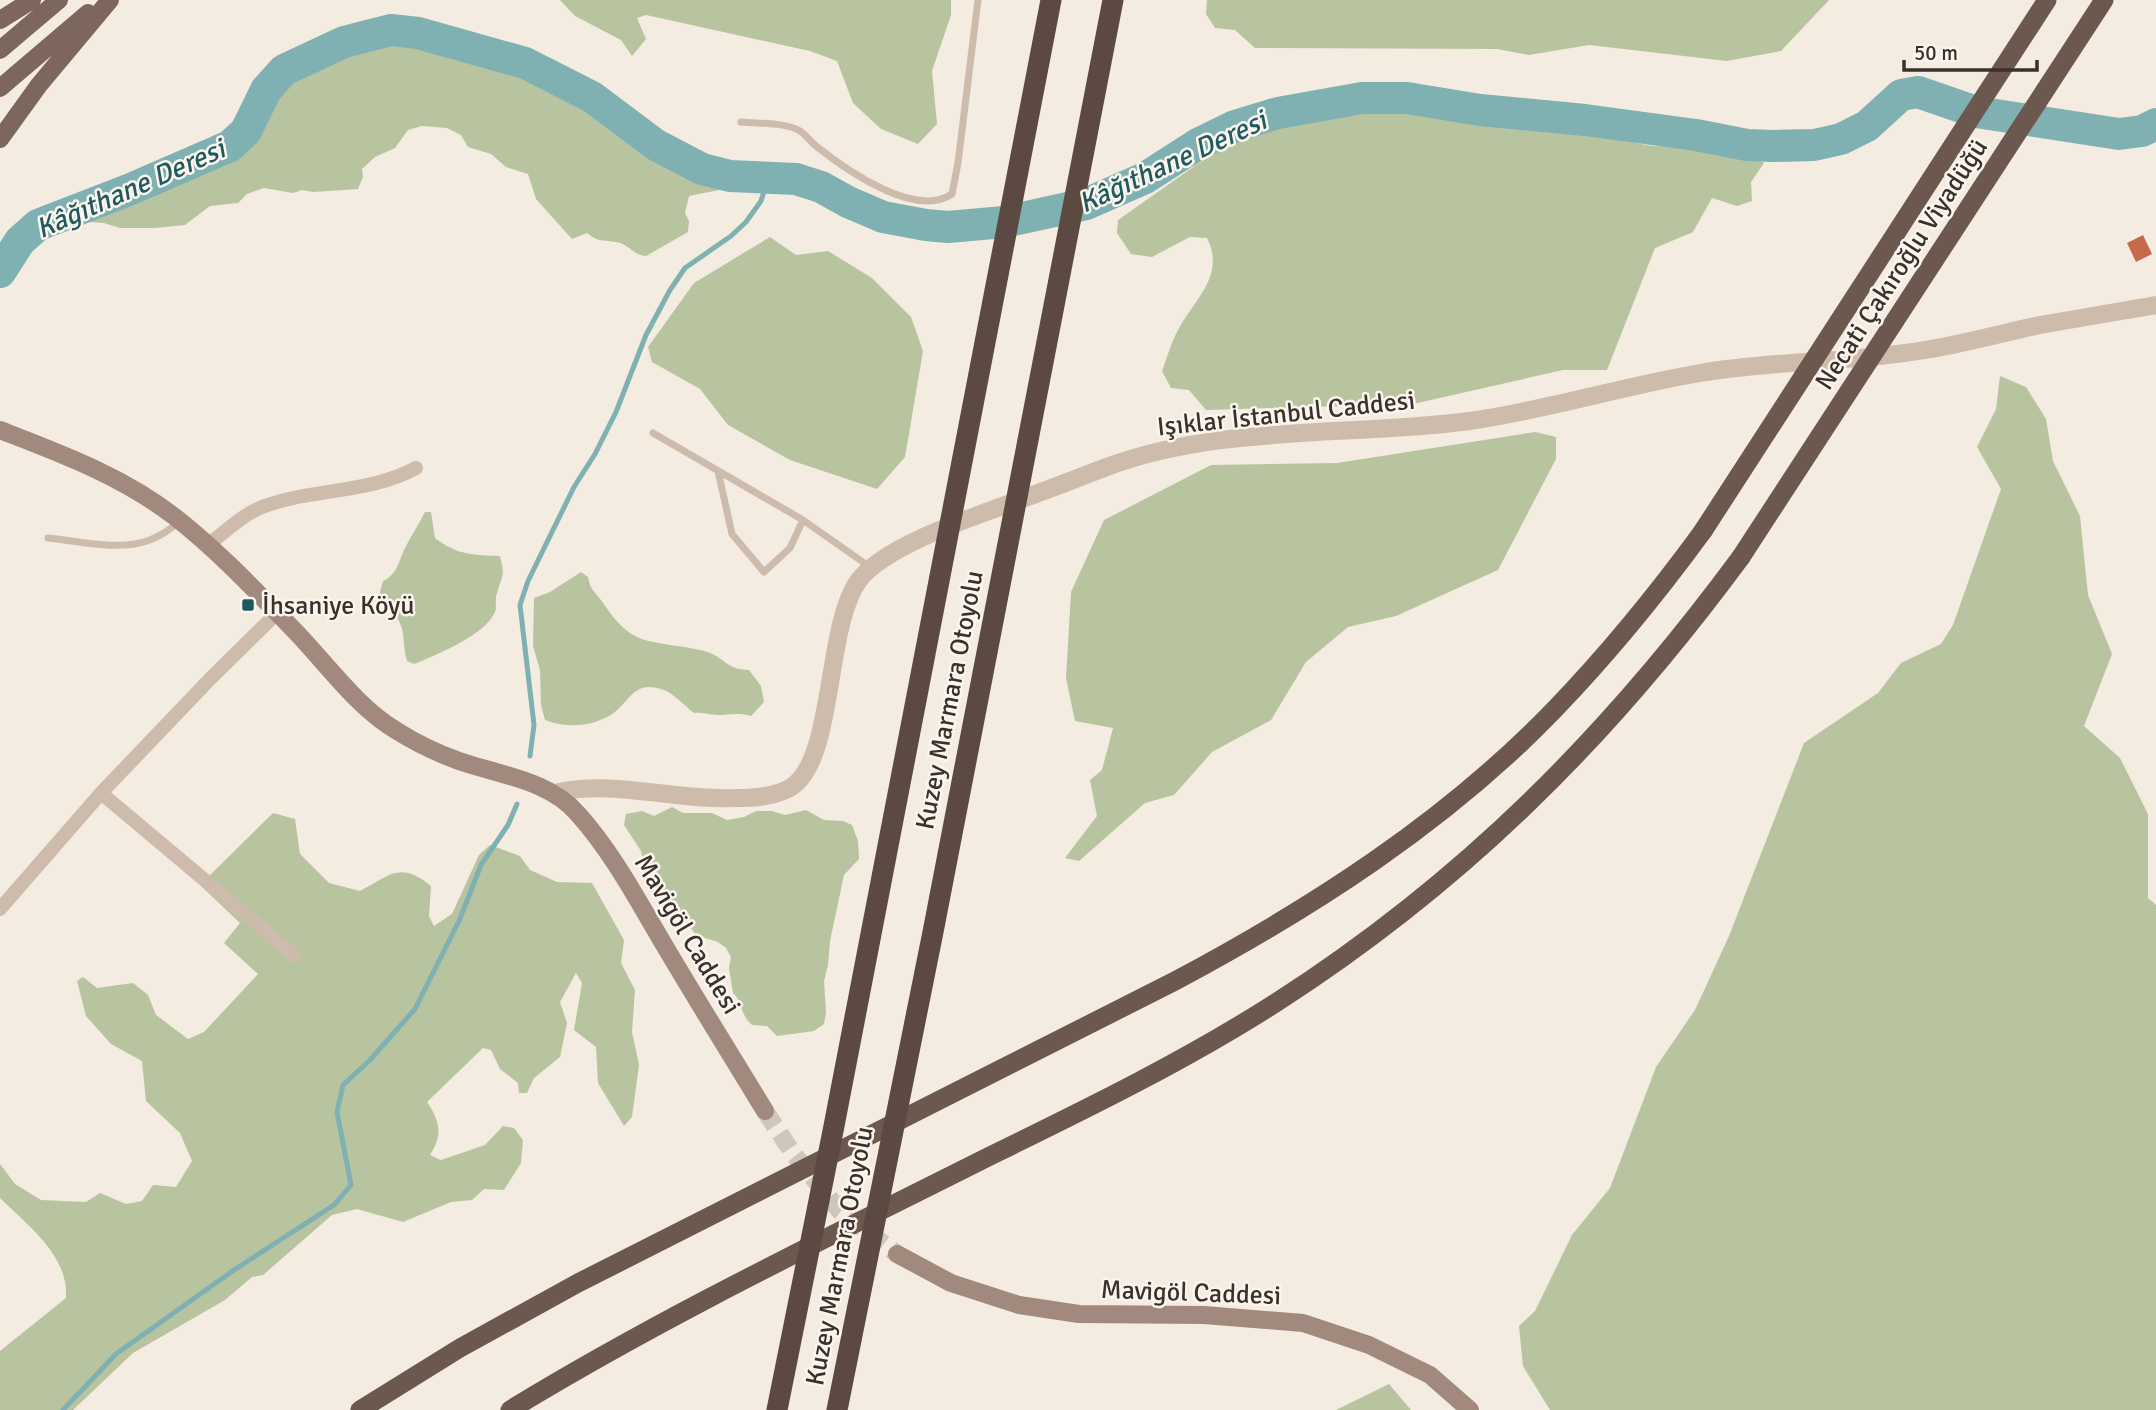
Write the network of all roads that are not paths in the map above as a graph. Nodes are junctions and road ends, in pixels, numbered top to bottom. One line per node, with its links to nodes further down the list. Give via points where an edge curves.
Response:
1 (32, 0): 10 (main road)
2 (59, 0): 11 (main road)
3 (103, 0): 12 (main road)
4 (110, 0): 14 (main road)
5 (978, 0): 13 (lane, via 958,163 952,194 943,201 929,202 872,185 800,130)
6 (1051, 0): 34 (highway, Kuzey Marmara Otoyolu, bridge)
7 (1113, 0): 35 (highway, Kuzey Marmara Otoyolu, bridge)
8 (2047, 0): 32 (highway, Necati Çakıroğlu Viyadüğü, bridge, via 1703,531 1664,584 1553,711 1460,795 1373,862 1231,951 578,1283)
9 (2104, 0): 33 (highway, Necati Çakıroğlu Viyadüğü, bridge, via 1741,557 1693,623 1584,749 1437,886 1320,973 1231,1030 1099,1102 663,1322)
10 (0, 20)
11 (0, 50)
12 (0, 88)
13 (741, 122)
14 (0, 139)
15 (2156, 305): 24 (street, Işıklar İstanbul Caddesi, via 1923,351 1700,373 1472,420 1275,435 1166,450 935,531)
16 (1, 431): 21 (main road, via 86,463)
17 (653, 433): 19 (lane)
18 (416, 468): 23 (street, via 383,482 262,507)
19 (718, 471): 20 (lane); 20 (lane, via 732,534 764,572 790,548)
20 (803, 520): 24 (lane)
21 (180, 521): 22 (lane, via 162,535 129,545); 23 (main road)
22 (48, 538)
23 (208, 545): 25 (main road)
24 (870, 568): 27 (street, Işıklar İstanbul Caddesi, via 856,583 846,608 815,754 795,785 760,797 726,799 611,788)
25 (277, 613): 26 (street); 27 (main road, via 367,708 394,729 424,747)
26 (101, 793): 28 (street); 29 (street)
27 (555, 793): 30 (main road, Mavigöl Caddesi, via 577,812 627,882)
28 (0, 909)
29 (295, 956)
30 (765, 1111)
31 (897, 1254): 36 (main road, Mavigöl Caddesi, via 951,1283 1019,1305 1079,1314 1204,1315 1303,1323 1430,1375)
32 (360, 1410)
33 (510, 1410)
34 (777, 1410)
35 (837, 1410)
36 (1470, 1410)

